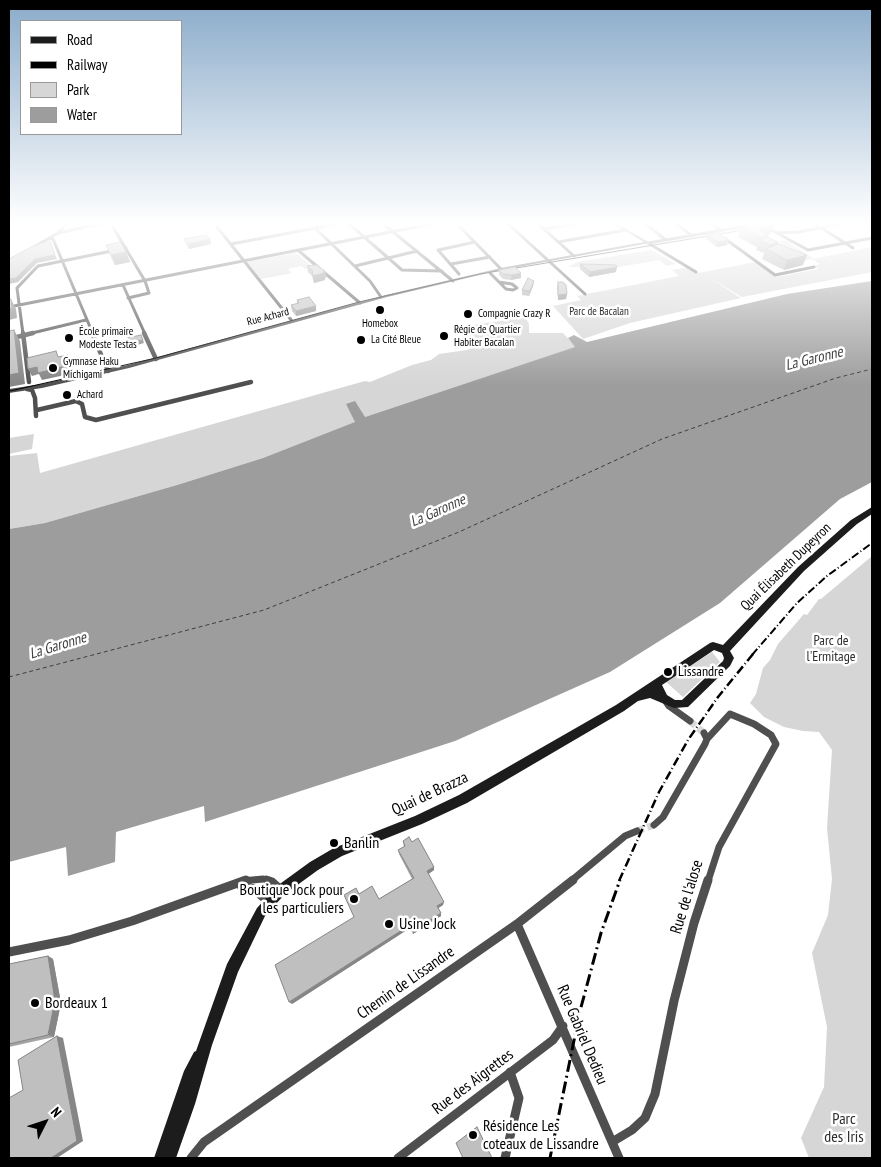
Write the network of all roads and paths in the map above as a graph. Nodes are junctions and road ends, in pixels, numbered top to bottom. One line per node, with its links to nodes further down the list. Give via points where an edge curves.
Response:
1 (28, 276): 21 (street, via 17,288)
2 (68, 276): 17 (street)
3 (142, 276): 12 (street)
4 (169, 276): 12 (street)
5 (256, 276): 24 (street)
6 (329, 276): 20 (street)
7 (365, 276): 18 (street)
8 (448, 276): 13 (street)
9 (477, 276): 13 (street, Rue Achard)
10 (493, 276): 14 (street)
11 (566, 276): 16 (street)
12 (145, 281): 15 (street); 19 (street, via 149,293)
13 (453, 281): 18 (street, Rue Achard)
14 (499, 282)
15 (123, 285): 17 (street); 19 (street)
16 (585, 294)
17 (76, 295): 21 (street); 23 (street)
18 (381, 297): 20 (street, Rue Achard)
19 (128, 298): 27 (street)
20 (360, 303): 24 (street, Rue Achard)
21 (19, 304): 22 (street); 25 (street)
22 (9, 306)
23 (86, 320): 25 (street); 28 (street)
24 (292, 321): 27 (street, Rue Achard)
25 (23, 336): 26 (street); 29 (street)
26 (9, 338)
27 (156, 359): 28 (street, Rue Achard)
28 (108, 371): 31 (street, Rue Achard)
29 (29, 382)
30 (251, 382): 35 (street, via 96,420 85,417 82,404 76,401)
31 (47, 385): 32 (street, Rue Achard); 34 (street)
32 (27, 389): 33 (street, Rue Achard); 34 (street, via 32,390)
33 (9, 391)
34 (35, 398): 35 (street)
35 (37, 410): 36 (street)
36 (36, 416)
37 (872, 510): 38 (main road, Quai Élisabeth Dupeyron, via 802,568)
38 (725, 650): 39 (main road, Quai de Brazza, via 713,646); 42 (main road, via 729,658 727,663)
39 (656, 683): 40 (main road); 41 (main road, Quai de Brazza)
40 (664, 698): 41 (main road, Quai de Brazza, via 650,694); 42 (main road, Quai de Brazza, via 674,704); 42 (street, via 669,706 688,719 682,710)
41 (632, 700): 46 (main road, Quai de Brazza, via 463,799 338,852)
42 (684, 704)
43 (654, 825): 53 (street, Rue de l'alose, via 664,816 705,744 705,736 730,714 771,735 776,744 718,847 694,923 655,1094 645,1118)
44 (637, 831): 48 (street, Chemin de Lissandre, via 625,836)
45 (238, 884): 46 (street, via 263,879); 47 (street, via 254,889); 49 (street, via 132,921)
46 (281, 890): 47 (main road, Quai de Brazza)
47 (269, 902): 51 (main road, Quai de Brazza, via 243,946)
48 (517, 924): 50 (street, Rue Gabriel Dedieu); 56 (street, Chemin de Lissandre, via 204,1142)
49 (9, 952)
50 (563, 1026): 52 (street, Rue des Aigrettes, via 553,1040); 53 (street, Rue Gabriel Dedieu)
51 (205, 1045): 54 (main road, via 192,1071); 55 (main road, via 194,1088)
52 (510, 1072): 57 (street, Rue des Aigrettes); 58 (street, via 519,1098)
53 (612, 1142): 59 (street, Rue Gabriel Dedieu)
54 (161, 1158)
55 (169, 1158)
56 (191, 1158)
57 (398, 1158)
58 (506, 1158)
59 (619, 1158)

